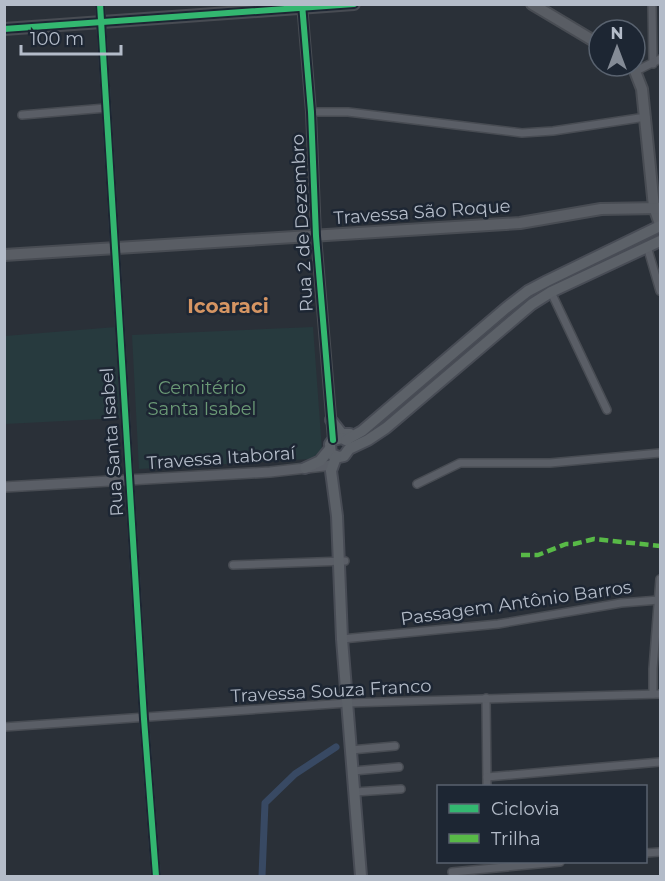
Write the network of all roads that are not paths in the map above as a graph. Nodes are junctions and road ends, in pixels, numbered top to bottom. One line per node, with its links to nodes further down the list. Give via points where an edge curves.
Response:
1 (100, 4): 6 (street, Rua Santa Isabel)
2 (354, 4): 5 (main road)
3 (532, 4): 8 (main road)
4 (652, 4): 10 (street)
5 (302, 6): 6 (main road); 13 (street, Rua 2 de Dezembro)
6 (101, 22): 7 (main road); 12 (street, Rua Santa Isabel)
7 (4, 29)
8 (587, 37)
9 (660, 59): 10 (street)
10 (657, 65)
11 (638, 78): 15 (main road)
12 (106, 108): 14 (street); 21 (street, Rua Santa Isabel)
13 (311, 112): 15 (street, via 348,112 522,133); 18 (street, Rua 2 de Dezembro)
14 (22, 115)
15 (646, 117): 16 (main road)
16 (657, 208): 17 (main road); 18 (main road, Travessa São Roque, via 601,209 520,223)
17 (660, 225): 27 (main road, via 528,291)
18 (316, 236): 21 (main road, Travessa São Roque); 26 (street, Rua 2 de Dezembro)
19 (660, 241): 20 (main road)
20 (648, 246): 23 (street); 24 (main road)
21 (114, 248): 22 (main road, Travessa São Roque); 32 (street, Rua Santa Isabel)
22 (4, 255)
23 (660, 291)
24 (551, 292): 25 (street); 28 (main road, via 520,312 386,428 368,440)
25 (607, 410)
26 (331, 420): 27 (main road, via 342,434); 29 (street, Rua 2 de Dezembro)
27 (362, 431): 28 (main road)
28 (347, 445): 29 (main road, via 344,456); 29 (main road, via 342,438)
29 (333, 453): 31 (main road); 35 (main road, Rua 2 de Dezembro, via 331,471)
30 (660, 453): 33 (street, via 550,463 460,463)
31 (305, 468): 32 (street, Travessa Itaboraí)
32 (129, 482): 34 (street, Travessa Itaboraí); 43 (street, Rua Santa Isabel)
33 (417, 484)
34 (4, 487)
35 (342, 561): 36 (street); 39 (main road, Rua 2 de Dezembro)
36 (233, 565)
37 (660, 579): 38 (street)
38 (659, 600): 39 (street, Passagem Antônio Barros, via 498,624); 40 (street, via 652,669)
39 (345, 639): 42 (main road, Rua 2 de Dezembro)
40 (656, 694): 41 (street, Travessa Souza Franco)
41 (486, 698): 42 (street, Travessa Souza Franco); 50 (street)
42 (349, 706): 43 (street, Travessa Souza Franco); 46 (main road, Rua 2 de Dezembro)
43 (144, 719): 44 (street, Travessa Souza Franco); 58 (street, Rua Santa Isabel)
44 (4, 727)
45 (395, 746): 46 (street)
46 (351, 750): 49 (main road, Rua 2 de Dezembro)
47 (660, 762): 50 (street)
48 (399, 767): 49 (street)
49 (353, 771): 53 (main road, Rua 2 de Dezembro)
50 (487, 777): 51 (street)
51 (487, 785)
52 (401, 789): 53 (street)
53 (355, 792): 59 (main road, Rua 2 de Dezembro)
54 (525, 863): 55 (street)
55 (490, 865): 57 (street)
56 (452, 872): 57 (street)
57 (477, 873)
58 (156, 876)
59 (361, 876)

